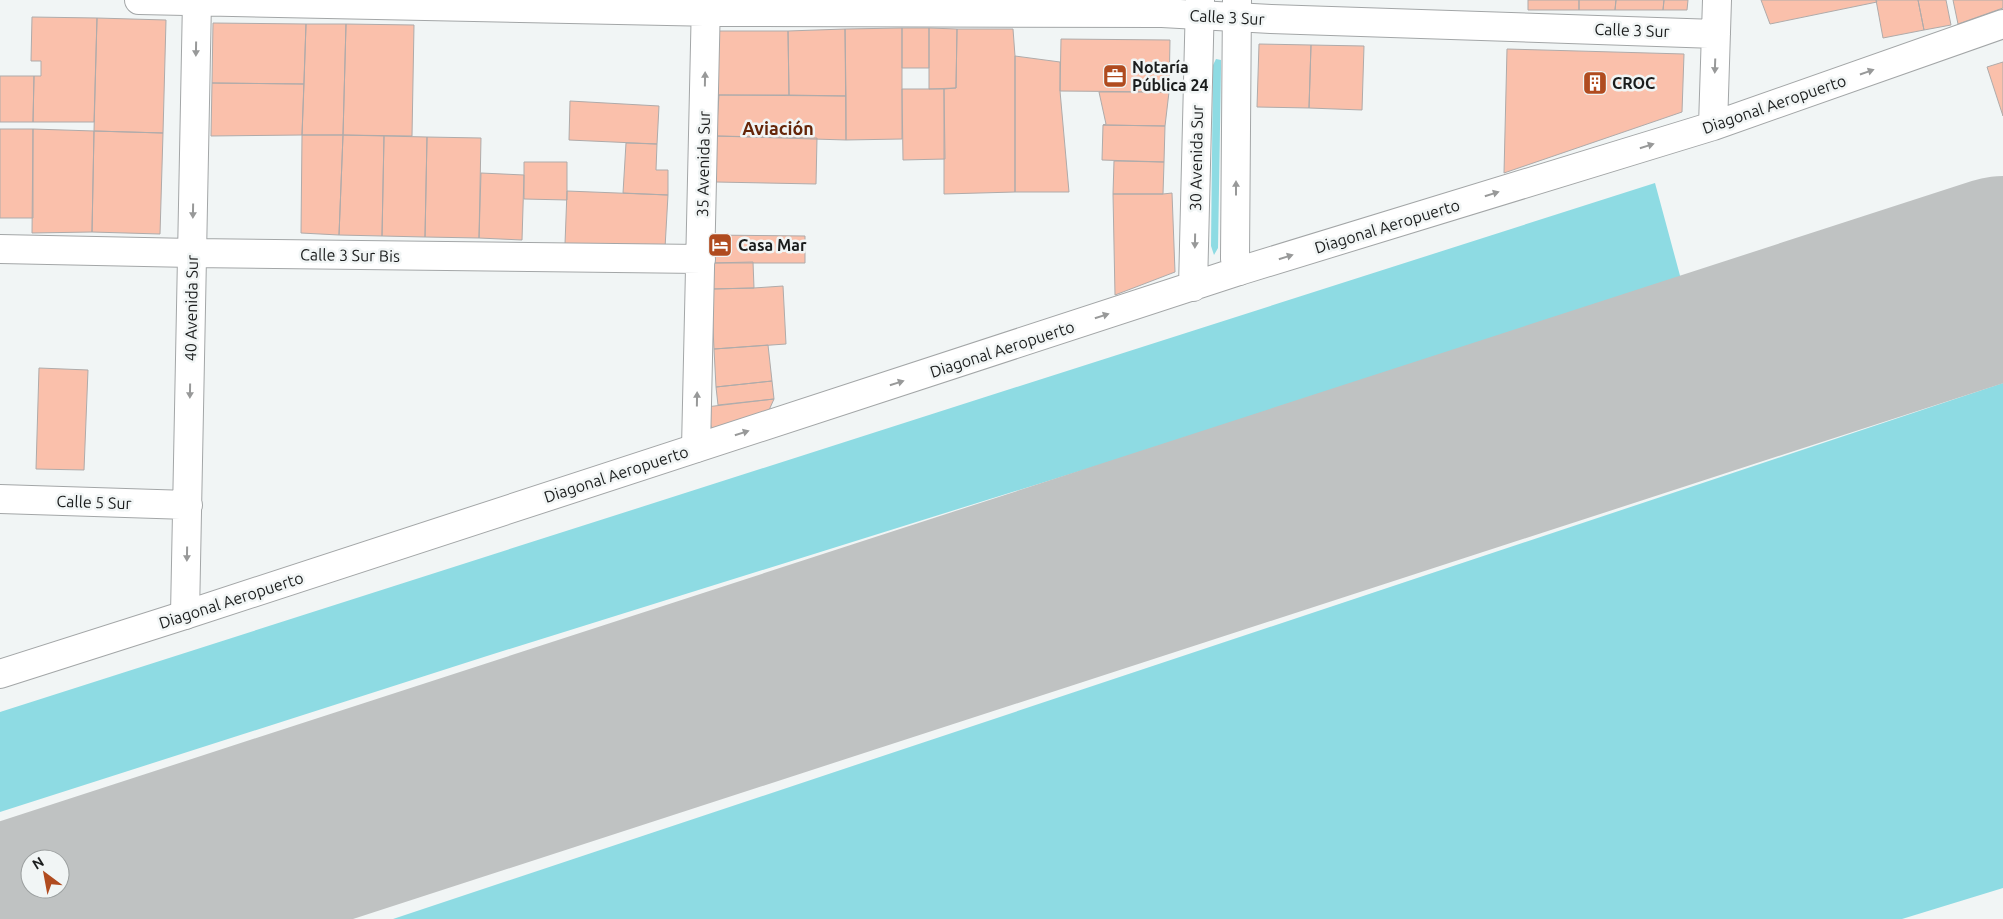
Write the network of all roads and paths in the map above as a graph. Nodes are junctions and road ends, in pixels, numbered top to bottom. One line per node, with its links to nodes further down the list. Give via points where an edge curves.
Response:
1 (139, 0): 3 (street, Calle 3 Sur)
2 (1717, 0): 8 (street)
3 (197, 1): 4 (street, Calle 3 Sur); 11 (street, 40 Avenida Sur, one-way to 11)
4 (706, 6): 5 (street, Calle 3 Sur, via 1162,13); 12 (street, 35 Avenida Sur, one-way to 4)
5 (1200, 8): 6 (street, Calle 3 Sur); 14 (street, 30 Avenida Sur, one-way to 14)
6 (1237, 8): 8 (street, Calle 3 Sur); 13 (street, one-way to 6, via 1235,259)
7 (2003, 24): 9 (street, Diagonal Aeropuerto, one-way to 7)
8 (1716, 34): 9 (street, one-way to 9)
9 (1713, 126): 13 (street, Diagonal Aeropuerto, one-way to 9)
10 (0, 249): 11 (street, Calle 3 Sur Bis)
11 (192, 254): 12 (street, Calle 3 Sur Bis); 17 (street, 40 Avenida Sur, one-way to 17)
12 (701, 259): 15 (street, 35 Avenida Sur, one-way to 12)
13 (1239, 271): 14 (street, Diagonal Aeropuerto)
14 (1194, 287): 15 (street, Diagonal Aeropuerto, one-way to 14)
15 (696, 448): 18 (street, Diagonal Aeropuerto)
16 (0, 499): 17 (street, Calle 5 Sur)
17 (188, 505): 18 (street, 40 Avenida Sur, one-way to 18)
18 (185, 615): 19 (street, Diagonal Aeropuerto)
19 (0, 674)

